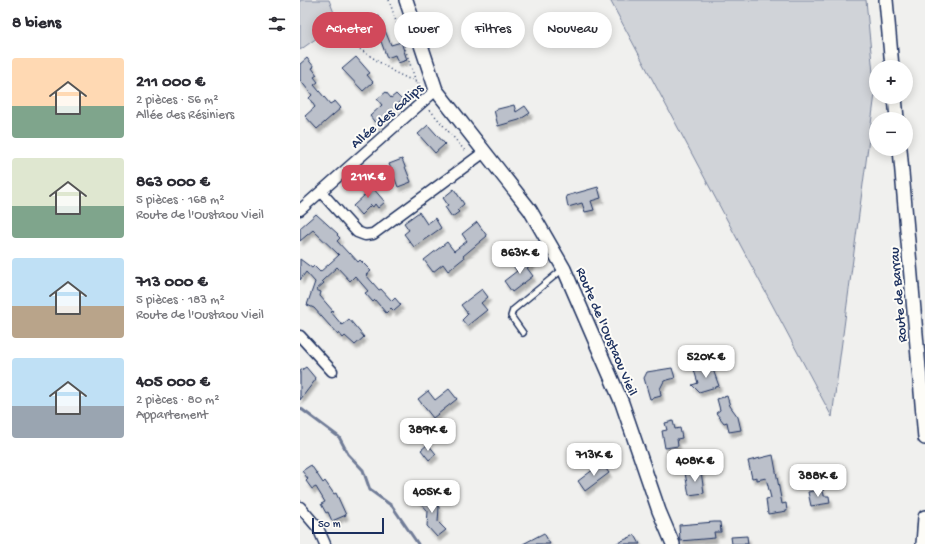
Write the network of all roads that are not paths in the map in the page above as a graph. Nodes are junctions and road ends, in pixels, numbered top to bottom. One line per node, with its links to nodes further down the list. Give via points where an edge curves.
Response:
1 (406, 0): 4 (street, Route de l'Oustaou Vieil)
2 (886, 0): 3 (street)
3 (891, 60)
4 (436, 90): 5 (street, Route de l'Oustaou Vieil); 7 (street, Allée des Galips)
5 (479, 156): 7 (street, via 373,234 357,232); 9 (street, Route de l'Oustaou Vieil, via 530,210)
6 (901, 156): 13 (street, Route de Barrau)
7 (321, 192): 8 (street, Allée des Galips)
8 (300, 210)
9 (564, 269): 10 (lane, via 513,310 511,316); 17 (street, Route de l'Oustaou Vieil, via 622,403)
10 (524, 333)
11 (300, 336): 12 (street)
12 (332, 371)
13 (925, 438)
14 (300, 507): 16 (street, via 318,528)
15 (925, 517): 18 (street)
16 (325, 544)
17 (673, 544)
18 (923, 544)

